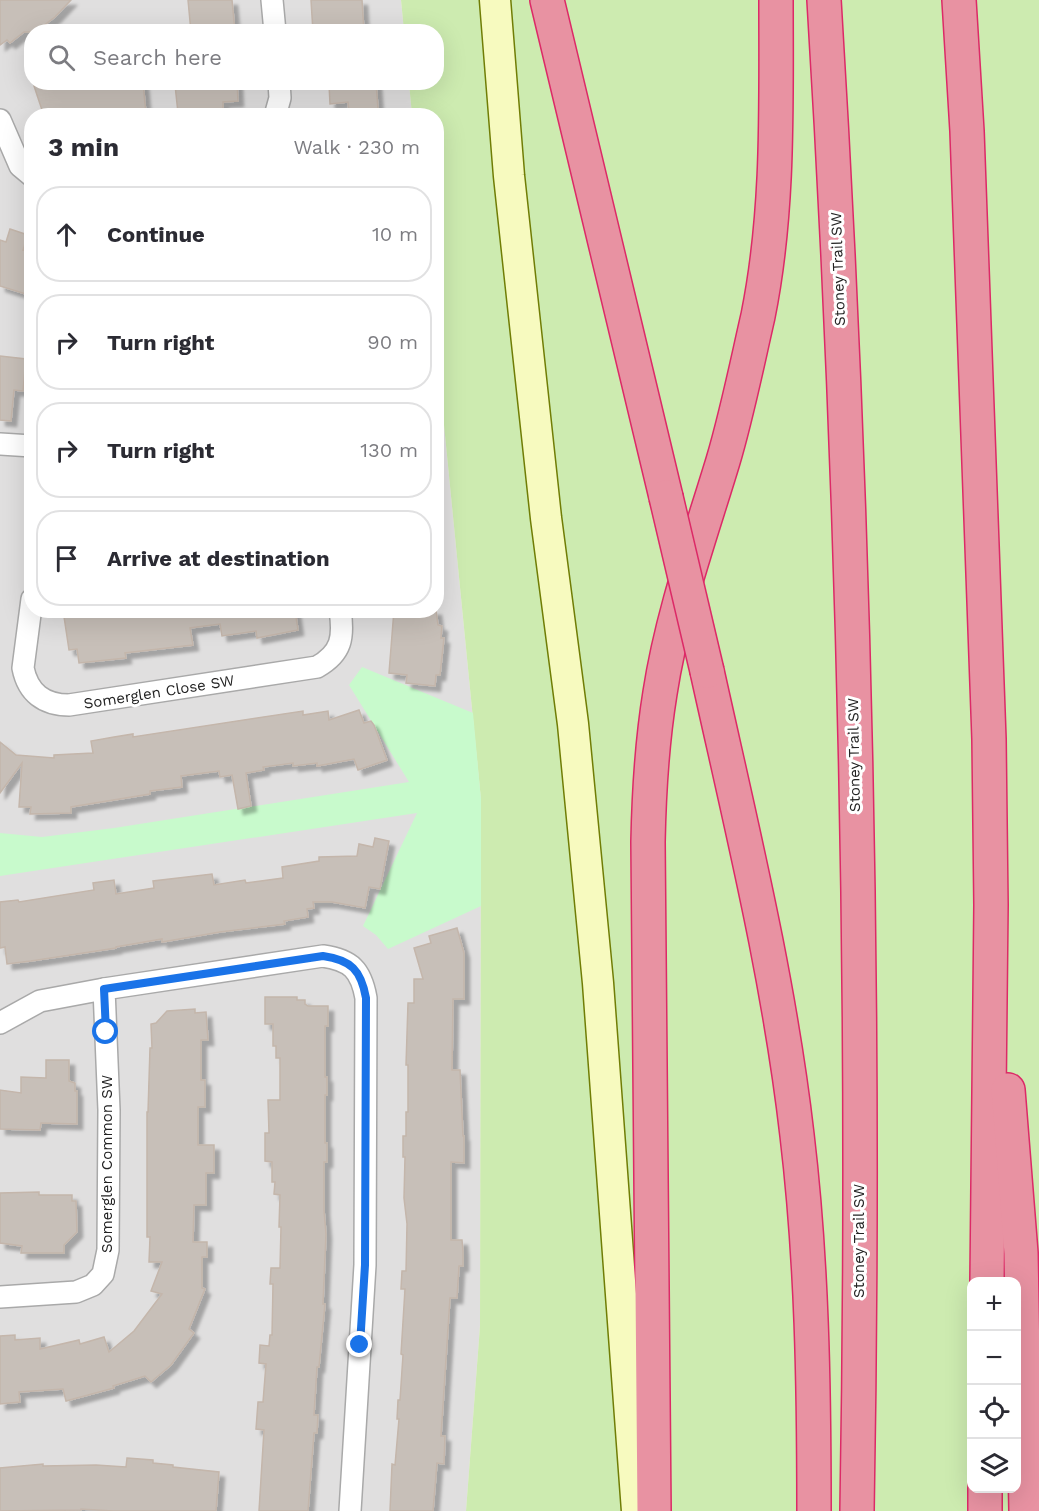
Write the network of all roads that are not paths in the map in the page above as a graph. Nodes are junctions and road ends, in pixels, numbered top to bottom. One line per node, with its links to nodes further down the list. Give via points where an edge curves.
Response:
1 (272, 0): 7 (street)
2 (495, 0): 23 (main road, via 509,176 573,724 597,971)
3 (547, 0): 25 (highway, bridge, via 707,671 782,1026 806,1224)
4 (776, 0): 24 (highway, via 775,183 768,255 724,458 671,640 660,691 650,778)
5 (824, 0): 26 (highway, Stoney Trail SW, via 835,182 854,729 860,1325)
6 (959, 0): 16 (highway, via 983,548)
7 (274, 24)
8 (280, 90): 9 (street)
9 (277, 108)
10 (0, 120): 11 (street)
11 (24, 169)
12 (0, 444): 13 (street)
13 (24, 446)
14 (30, 618): 15 (street, Somerglen Close SW, via 25,678 43,700 69,705 317,667 334,655 339,645)
15 (341, 618)
16 (991, 905): 19 (highway); 28 (highway, via 1021,1253)
17 (104, 989): 18 (street, via 40,1001); 20 (street, Somerglen Common SW, via 108,1250 103,1274 93,1285 76,1292); 22 (street, via 323,956 353,966 363,983 365,1265)
18 (0, 1023)
19 (987, 1277)
20 (0, 1297)
21 (985, 1493): 27 (highway)
22 (350, 1511)
23 (637, 1511)
24 (654, 1511)
25 (814, 1511)
26 (857, 1511)
27 (985, 1511)
28 (1026, 1511)

